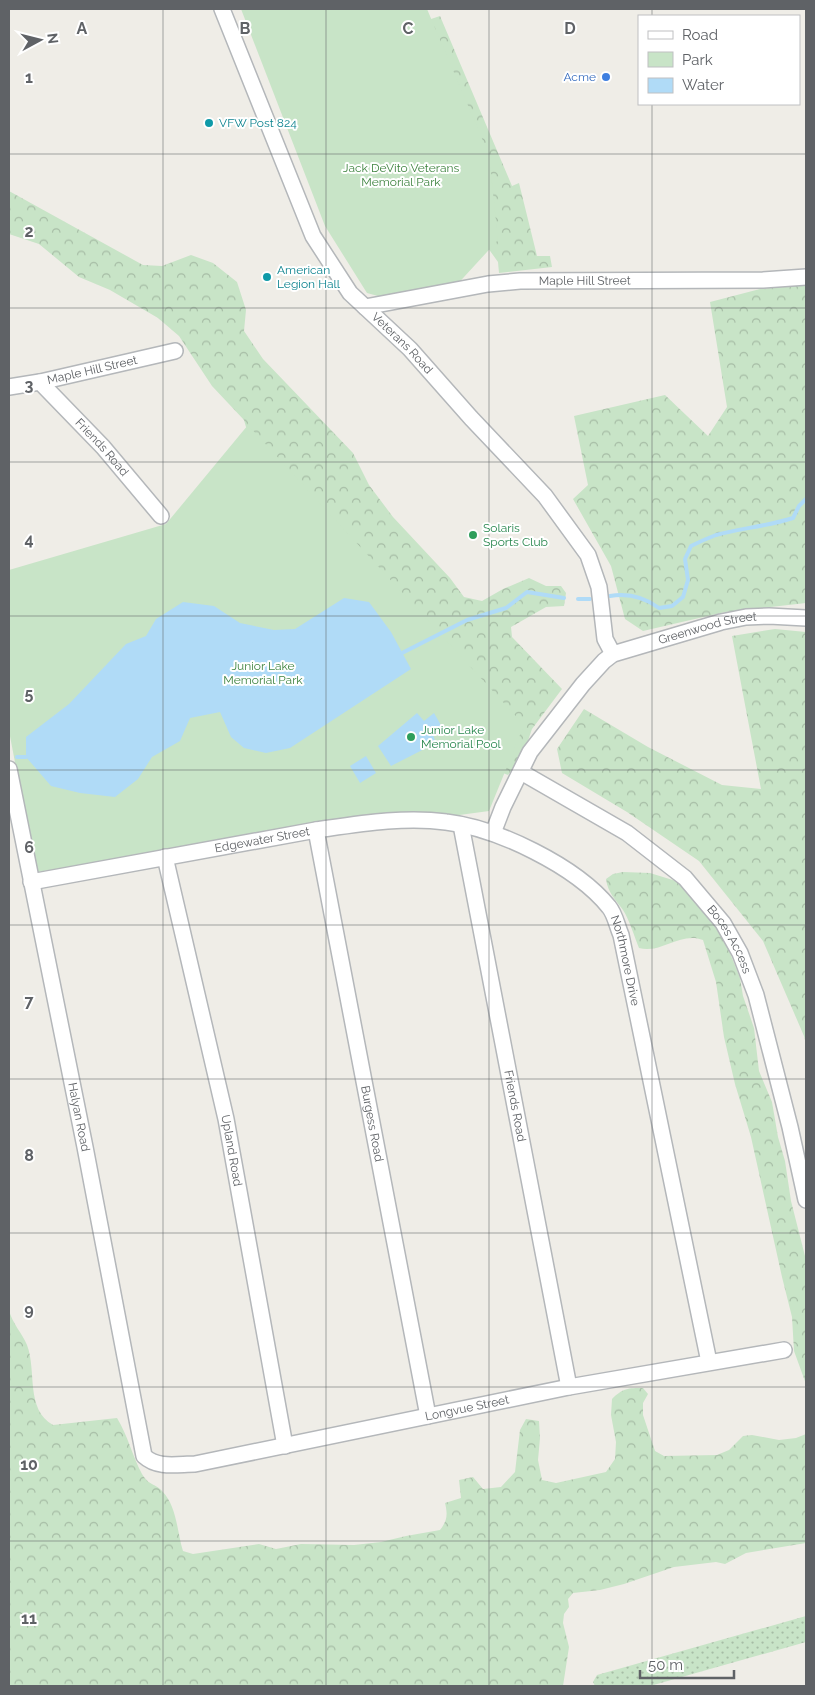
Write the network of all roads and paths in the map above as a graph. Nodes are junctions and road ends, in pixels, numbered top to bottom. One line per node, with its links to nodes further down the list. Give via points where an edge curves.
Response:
1 (222, 9): 3 (street, Veterans Road, via 313,236 350,293)
2 (806, 277): 3 (street, Maple Hill Street, via 512,282)
3 (365, 307): 9 (street, Veterans Road, via 410,349 544,496 588,554 599,587 605,639)
4 (175, 351): 5 (street, Maple Hill Street)
5 (40, 382): 6 (street, Maple Hill Street); 7 (street, Friends Road, via 103,446)
6 (9, 386)
7 (161, 516)
8 (806, 618): 9 (street, Greenwood Street, via 746,617)
9 (613, 654): 11 (street, via 583,684 546,731 530,752)
10 (9, 769): 12 (street, Halyan Road)
11 (521, 772): 15 (street); 18 (street, Boces Access, via 627,833 685,878 723,924 740,953 756,995)
12 (14, 817): 17 (street, Halyan Road)
13 (461, 825): 14 (street, Edgewater Street, via 445,821 407,820); 15 (street, Edgewater Street); 21 (street, Friends Road)
14 (316, 830): 16 (street, Edgewater Street); 22 (street, Burgess Road)
15 (493, 833): 20 (street, Northmore Drive, via 568,872 610,908 621,935)
16 (165, 857): 17 (street, Edgewater Street); 23 (street, Upland Road, via 226,1119)
17 (31, 882): 24 (street, Halyan Road, via 144,1456)
18 (806, 1200)
19 (784, 1350): 20 (street, Longvue Street)
20 (709, 1362): 21 (street, Longvue Street)
21 (569, 1387): 22 (street, Longvue Street)
22 (428, 1416): 23 (street, Longvue Street)
23 (284, 1446): 24 (street, Longvue Street, via 195,1464)
24 (151, 1463)

